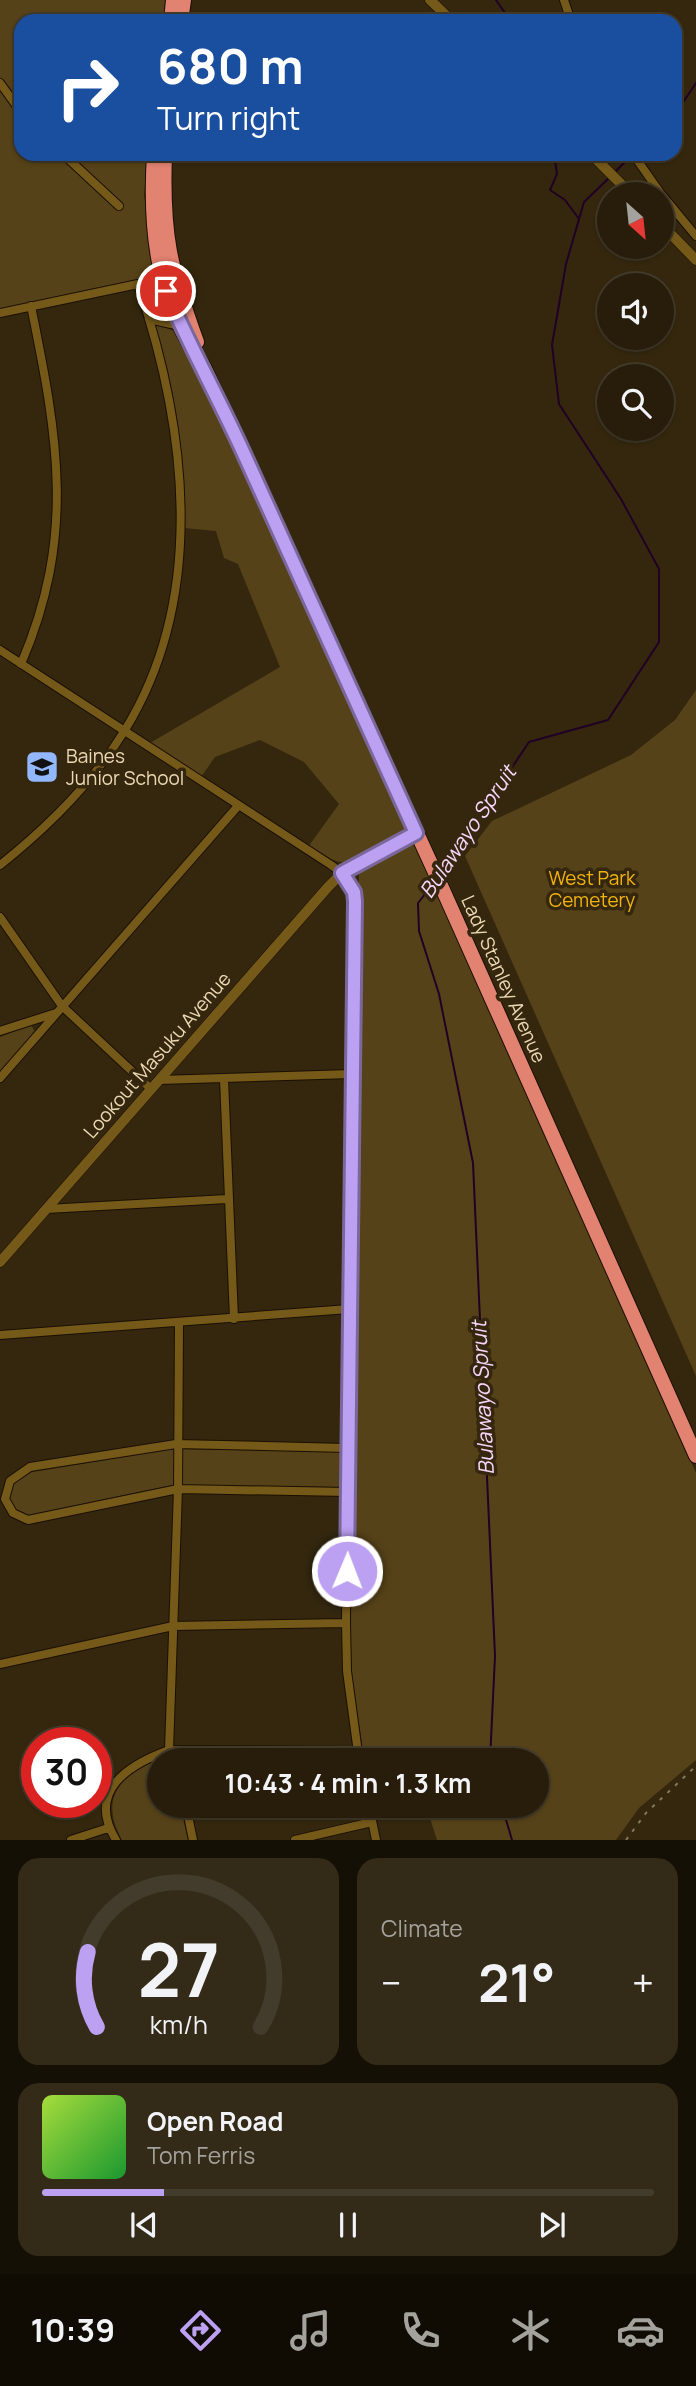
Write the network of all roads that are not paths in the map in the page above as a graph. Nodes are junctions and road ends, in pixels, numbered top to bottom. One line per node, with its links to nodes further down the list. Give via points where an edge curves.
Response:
1 (430, 0): 2 (street)
2 (445, 14)
3 (0, 83): 4 (street)
4 (14, 102)
5 (71, 161): 12 (street)
6 (154, 161): 20 (highway, Lady Stanley Avenue, via 153,235 158,268)
7 (165, 161): 20 (highway, Lady Stanley Avenue, via 166,242)
8 (599, 161): 10 (street)
9 (638, 161): 11 (street)
10 (619, 182)
11 (652, 182)
12 (119, 206)
13 (674, 210): 14 (street)
14 (696, 236)
15 (674, 237): 16 (street)
16 (696, 260)
17 (31, 306): 18 (street); 19 (street, via 138,284); 22 (street, via 46,377 59,482 57,538 46,599)
18 (0, 313)
19 (149, 319): 20 (street); 23 (street, via 172,416 181,538 172,605 160,649)
20 (185, 323): 25 (highway, Lady Stanley Avenue, via 190,348 204,367)
21 (0, 650): 22 (street)
22 (22, 664): 23 (street)
23 (125, 730): 24 (street); 26 (street, via 62,810)
24 (238, 806): 27 (street); 29 (street)
25 (416, 833): 27 (street); 45 (highway, Lady Stanley Avenue)
26 (0, 865)
27 (342, 873): 31 (street, via 355,901); 34 (street, Lookout Masuku Avenue)
28 (0, 917): 29 (street)
29 (59, 1010): 30 (street); 32 (street); 35 (street)
30 (0, 1031)
31 (351, 1074): 33 (street); 39 (street)
32 (0, 1078)
33 (225, 1079): 34 (street); 36 (street)
34 (159, 1080): 35 (street, Lookout Masuku Avenue)
35 (151, 1088): 37 (street, Lookout Masuku Avenue)
36 (228, 1199): 37 (street); 40 (street)
37 (46, 1209): 38 (street, Lookout Masuku Avenue)
38 (0, 1262)
39 (349, 1309): 40 (street); 44 (street)
40 (234, 1319): 41 (street)
41 (178, 1323): 42 (street); 43 (street)
42 (0, 1335)
43 (176, 1444): 44 (street); 46 (street); 48 (street, via 30,1467 9,1481)
44 (347, 1447): 47 (street)
45 (696, 1456)
46 (178, 1489): 47 (street); 48 (street, via 28,1520 13,1513); 50 (street)
47 (348, 1492): 49 (street)
48 (3, 1499)
49 (346, 1623): 50 (street); 53 (street)
50 (173, 1626): 51 (street); 52 (street)
51 (0, 1664)
52 (169, 1748)
53 (357, 1748)
54 (147, 1758): 58 (street, via 122,1772 111,1788)
55 (189, 1818): 61 (street)
56 (371, 1818): 57 (street)
57 (372, 1822): 62 (street); 63 (street)
58 (108, 1828): 59 (street); 60 (street)
59 (71, 1840)
60 (116, 1840)
61 (194, 1840)
62 (295, 1840)
63 (376, 1840)

